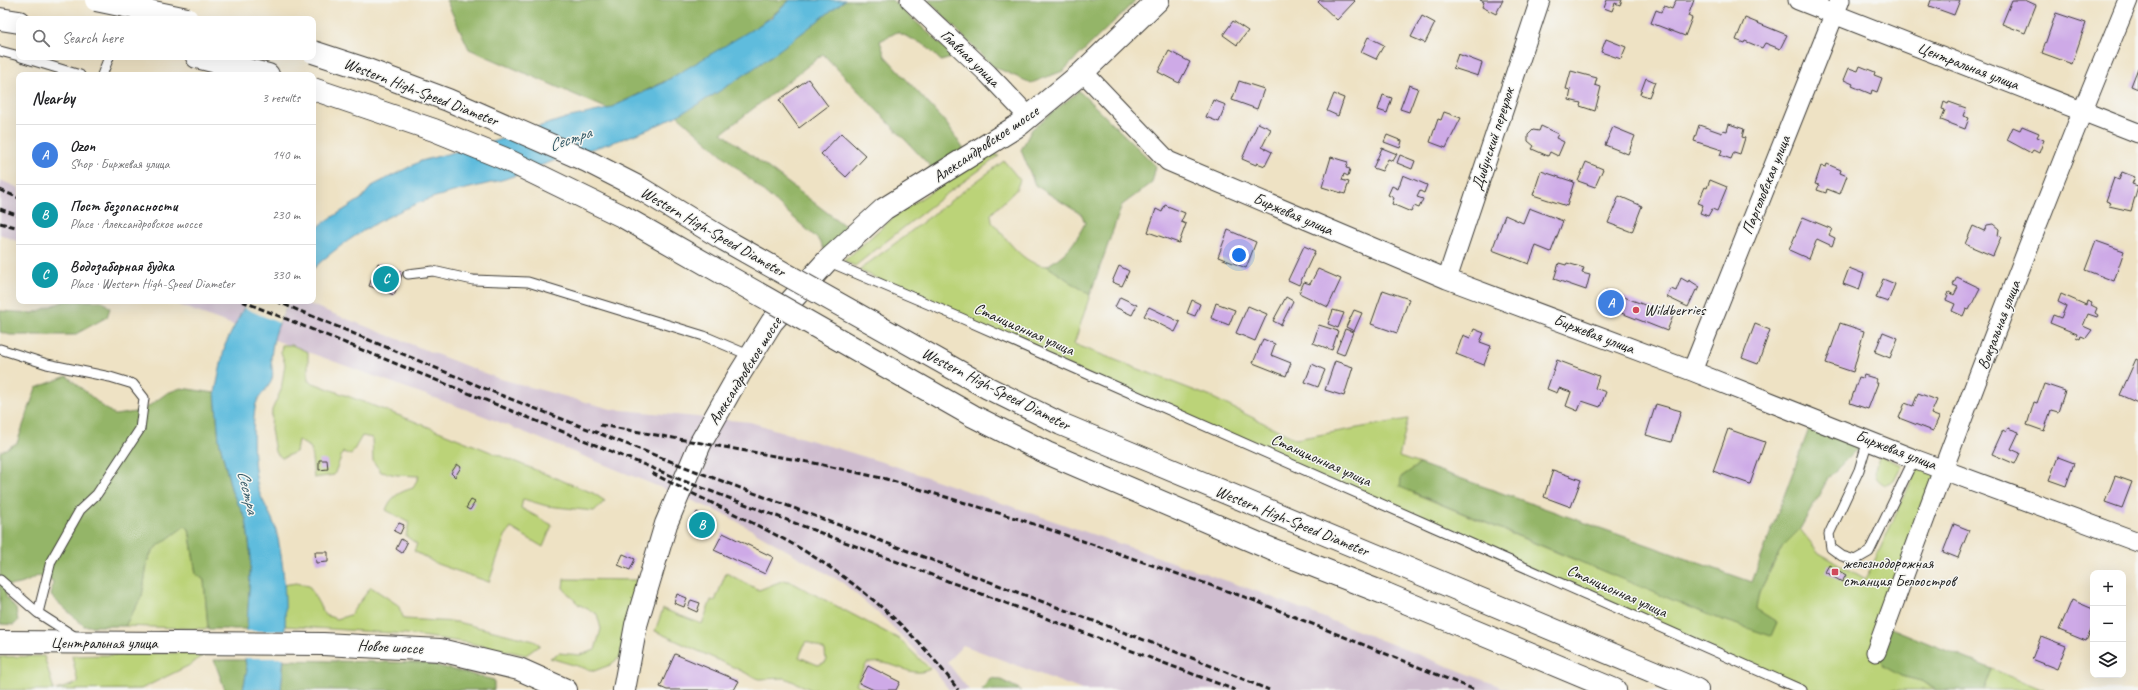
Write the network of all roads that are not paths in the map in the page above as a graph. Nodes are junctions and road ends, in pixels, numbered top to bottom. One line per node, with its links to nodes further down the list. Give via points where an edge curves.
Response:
1 (96, 0): 10 (main road, bridge)
2 (132, 0): 9 (lane)
3 (910, 0): 25 (street, Главная улица)
4 (1158, 0): 22 (main road, Александровское шоссе)
5 (1540, 0): 29 (street, Дибунский переулок)
6 (1798, 0): 8 (street, Центральная улица)
7 (2128, 0): 24 (street, Вокзальная улица)
8 (1837, 7): 24 (street, Центральная улица); 32 (street, Парголовская улица)
9 (125, 16)
10 (173, 16)
11 (0, 19): 12 (main road)
12 (16, 22)
13 (0, 50): 15 (lane)
14 (316, 53): 46 (main road, Western High-Speed Diameter, bridge, via 448,100 580,158 638,187 725,240 994,391 1061,424)
15 (16, 56)
16 (30, 60): 19 (lane)
17 (108, 60): 20 (lane)
18 (209, 60): 21 (main road)
19 (70, 72)
20 (103, 72)
21 (256, 72)
22 (1083, 72): 25 (main road, Александровское шоссе); 29 (street, Биржевая улица, via 1168,161)
23 (316, 90): 45 (main road, Western High-Speed Diameter, bridge, via 434,130 503,158 622,216 973,416 1047,453 1271,549)
24 (2082, 111): 26 (street, Центральная улица); 35 (street, Вокзальная улица)
25 (1029, 117): 27 (main road, Александровское шоссе, via 978,152 884,209)
26 (2138, 133)
27 (827, 261): 31 (main road, Александровское шоссе, via 772,322); 47 (lane, Станционная улица)
28 (408, 274): 31 (lane, via 433,271 473,280 528,282 704,336)
29 (1447, 279): 32 (street, Биржевая улица)
30 (0, 349): 38 (lane, via 47,364 133,384 144,398 140,429 97,494 80,510 52,561)
31 (751, 356): 44 (main road, Александровское шоссе, via 700,444 666,524 636,625)
32 (1692, 371): 33 (street, Биржевая улица)
33 (1868, 440): 34 (street, Биржевая улица); 34 (lane, via 1859,470 1829,534 1831,548 1842,556 1855,560 1869,552)
34 (1914, 458): 35 (street, Биржевая улица)
35 (1943, 469): 36 (street, Биржевая улица); 42 (street, Вокзальная улица)
36 (2138, 542)
37 (0, 580): 38 (lane)
38 (38, 613): 40 (lane)
39 (0, 642): 40 (main road, Центральная улица)
40 (85, 643): 41 (main road, Центральная улица)
41 (208, 643): 43 (main road, Новое шоссе, via 323,644 440,650 519,669)
42 (1876, 652)
43 (566, 690)
44 (624, 690)
45 (1615, 690)
46 (1697, 690)
47 (1802, 690)

